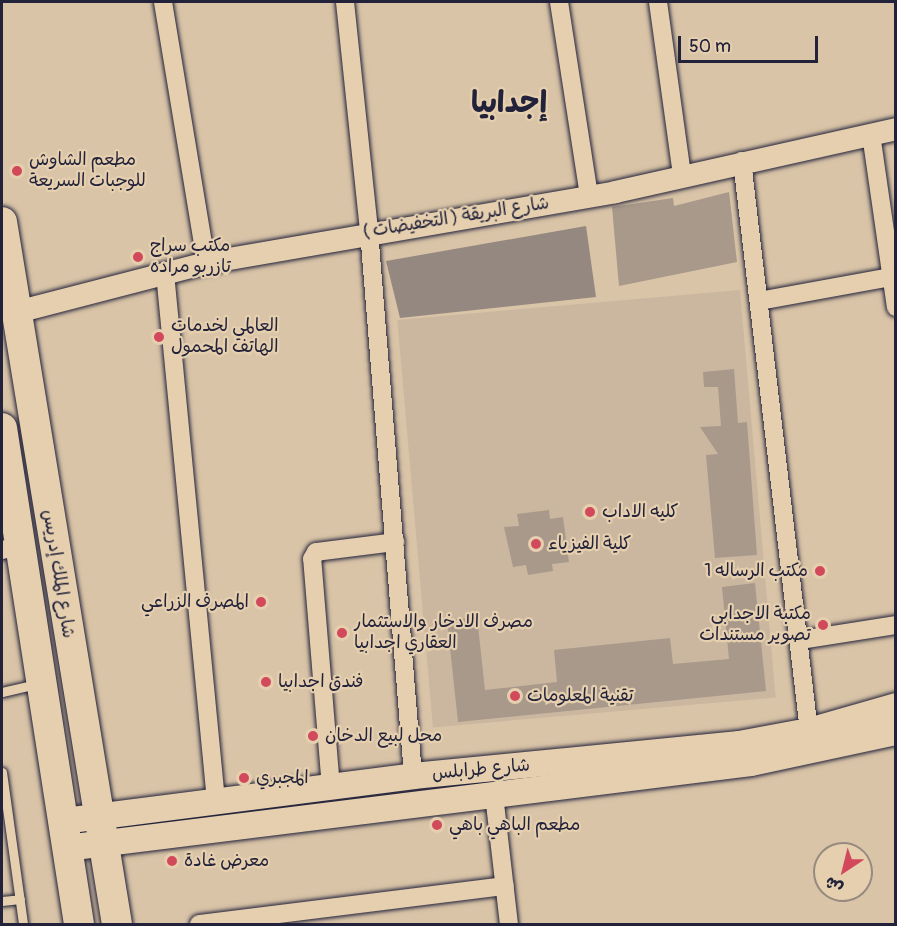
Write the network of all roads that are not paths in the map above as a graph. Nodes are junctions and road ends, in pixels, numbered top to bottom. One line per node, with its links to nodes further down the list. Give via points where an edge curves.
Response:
1 (163, 2): 12 (street)
2 (345, 2): 11 (street)
3 (559, 2): 9 (street)
4 (658, 2): 8 (street)
5 (896, 129): 6 (street, شارع البريقة ( التخفيضات ))
6 (871, 134): 7 (street, شارع البريقة ( التخفيضات )); 14 (street)
7 (742, 161): 8 (street, شارع البريقة ( التخفيضات )); 15 (street)
8 (682, 174): 9 (street, شارع البريقة ( التخفيضات ))
9 (589, 196): 11 (street, شارع البريقة ( التخفيضات ))
10 (2, 222): 17 (highway, شارع الملك إدريس)
11 (369, 231): 12 (street, شارع البريقة ( التخفيضات )); 19 (street)
12 (206, 262): 13 (street, شارع البريقة ( التخفيضات ))
13 (165, 273): 17 (street, شارع البريقة ( التخفيضات )); 32 (street)
14 (891, 277): 15 (street); 16 (street)
15 (759, 301): 22 (street)
16 (896, 307)
17 (17, 312): 33 (highway, شارع الملك إدريس)
18 (2, 428): 20 (highway, شارع الملك إدريس)
19 (395, 542): 29 (street); 30 (street, via 316,552 312,559)
20 (10, 548): 23 (highway, شارع الملك إدريس)
21 (896, 625): 22 (street)
22 (801, 640): 26 (street)
23 (41, 684): 24 (lane); 34 (highway, شارع الملك إدريس)
24 (2, 692)
25 (896, 706): 26 (main road, شارع طرابلس)
26 (809, 731): 29 (main road, شارع طرابلس, via 739,744)
27 (896, 732): 31 (main road, شارع طرابلس, via 751,763)
28 (2, 772): 36 (lane)
29 (413, 776): 30 (main road, شارع طرابلس)
30 (331, 788): 32 (main road, شارع طرابلس)
31 (494, 795): 33 (main road, شارع طرابلس); 35 (street)
32 (216, 801): 33 (main road, شارع طرابلس)
33 (101, 830): 34 (main road, شارع طرابلس); 40 (highway, شارع الملك إدريس)
34 (65, 835): 39 (highway, شارع الملك إدريس)
35 (505, 886): 41 (street); 42 (street)
36 (20, 899): 37 (lane); 38 (lane)
37 (2, 901)
38 (23, 924)
39 (79, 924)
40 (117, 924)
41 (198, 924)
42 (509, 924)

